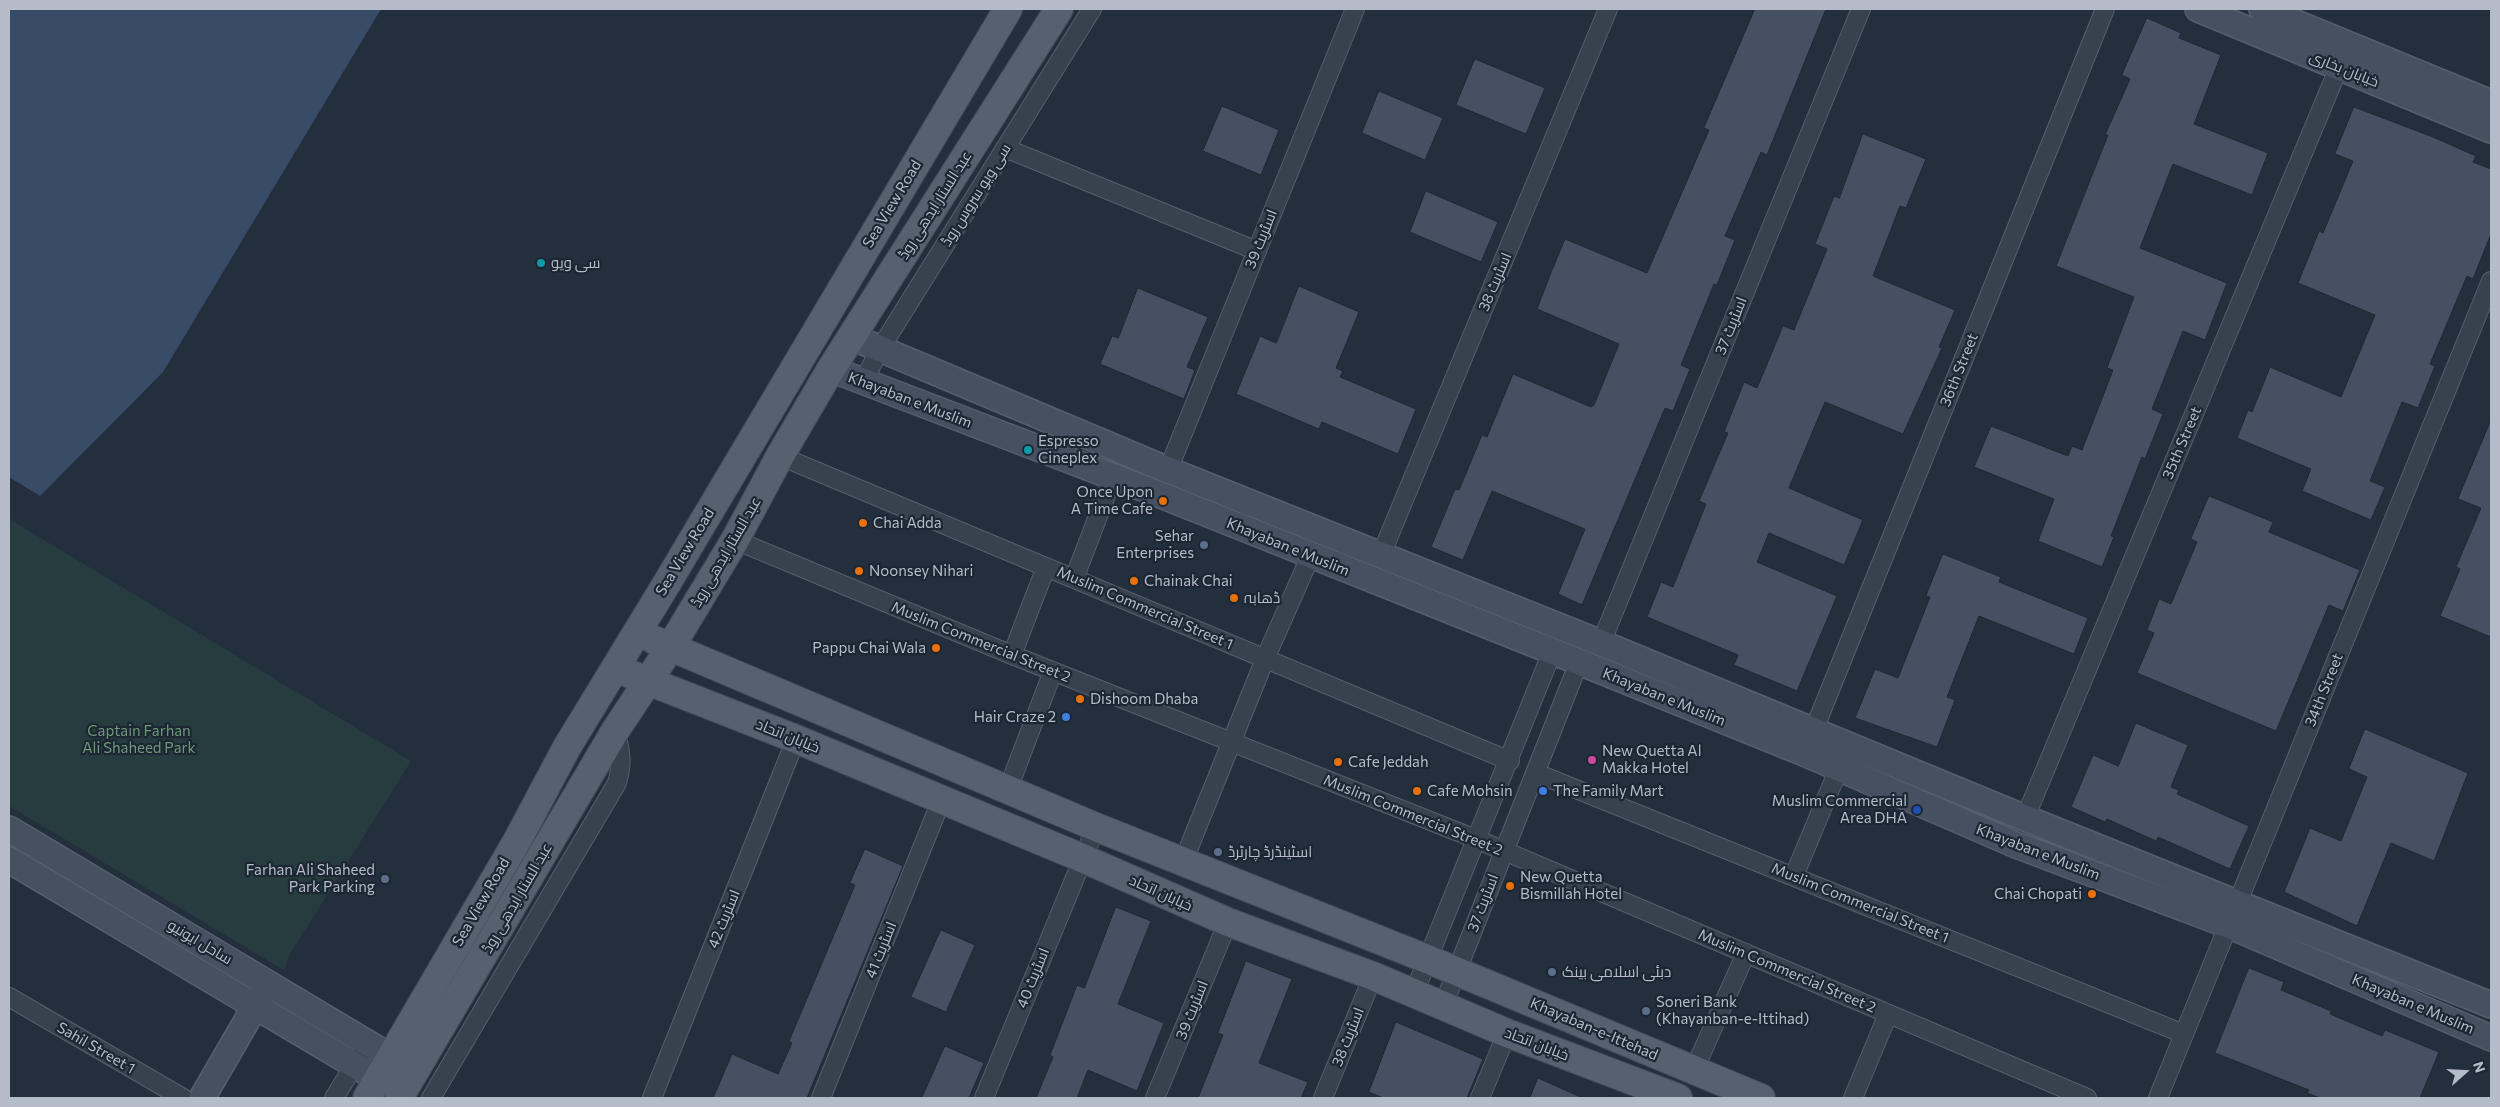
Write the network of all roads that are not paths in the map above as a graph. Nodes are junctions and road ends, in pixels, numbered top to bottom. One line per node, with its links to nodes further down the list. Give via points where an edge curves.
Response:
1 (1008, 9): 32 (main road, Sea View Road)
2 (1059, 9): 18 (main road, عبد الستار ایدھی روڈ)
3 (1092, 9): 15 (street, سی ویو سروس روڈ)
4 (1355, 9): 16 (street, اسٹریٹ 39)
5 (1608, 9): 26 (street, اسٹریٹ 38)
6 (1861, 9): 33 (street, اسٹریٹ 37)
7 (2105, 9): 45 (street, 36th Street)
8 (2198, 9): 10 (street, خیابان بخاری)
9 (2262, 9): 11 (street, خیابان بخاری)
10 (2339, 67): 13 (street, خیابان بخاری); 55 (street, 35th Street)
11 (2457, 89): 12 (street, خیابان بخاری); 13 (street)
12 (2491, 103)
13 (2449, 112): 14 (street, خیابان بخاری)
14 (2491, 130)
15 (1005, 148): 16 (street); 19 (street, سی ویو سروس روڈ)
16 (1256, 251): 23 (street, اسٹریٹ 39)
17 (2491, 281): 64 (street, 34th Street)
18 (852, 337): 19 (street, Khayaban e Muslim); 20 (main road, عبد الستار ایدھی روڈ)
19 (880, 349): 21 (street, سی ویو سروس روڈ); 23 (street, Khayaban e Muslim)
20 (831, 369): 21 (street, Khayaban e Muslim); 22 (main road, عبد الستار ایدھی روڈ)
21 (863, 382): 24 (street, Khayaban e Muslim)
22 (780, 456): 25 (main road, عبد الستار ایدھی روڈ); 28 (street, Muslim Commercial Street 1)
23 (1168, 470): 26 (street, Khayaban e Muslim)
24 (1113, 477): 27 (street, Khayaban e Muslim); 29 (street)
25 (736, 540): 34 (main road, عبد الستار ایدھی روڈ); 36 (street, Muslim Commercial Street 2)
26 (1381, 556): 30 (street, Khayaban e Muslim)
27 (1310, 557): 31 (street, Khayaban e Muslim); 37 (street)
28 (1046, 567): 29 (street, Muslim Commercial Street 1); 36 (street)
29 (1074, 579): 37 (street, Muslim Commercial Street 1)
30 (1442, 580): 31 (street); 33 (street, Khayaban e Muslim)
31 (1433, 605): 35 (street, Khayaban e Muslim)
32 (636, 632): 34 (main road); 39 (main road, Sea View Road)
33 (1601, 644): 42 (street, Khayaban e Muslim)
34 (670, 648): 41 (main road, عبد الستار ایدھی روڈ); 52 (main road)
35 (1552, 652): 38 (street, Khayaban e Muslim); 48 (street, اسٹریٹ 37)
36 (1012, 655): 40 (street, Muslim Commercial Street 2)
37 (1265, 659): 47 (street); 48 (street, Muslim Commercial Street 1)
38 (1579, 662): 43 (street, Khayaban e Muslim); 50 (street, اسٹریٹ 37)
39 (616, 668): 41 (main road, خیابان اتحاد); 86 (main road, Sea View Road, via 567,747 517,841)
40 (1053, 671): 47 (street, Muslim Commercial Street 2); 52 (street)
41 (646, 681): 44 (main road, عبد الستار ایدھی روڈ); 46 (main road, خیابان اتحاد)
42 (1692, 682): 43 (street); 45 (street, Khayaban e Muslim)
43 (1684, 705): 49 (street, Khayaban e Muslim)
44 (615, 731): 91 (main road, عبد الستار ایدھی روڈ); 92 (street, via 622,765 617,784)
45 (1813, 732): 51 (street, Khayaban e Muslim)
46 (796, 739): 53 (main road, خیابان اتحاد); 93 (street, اسٹریٹ 42)
47 (1232, 742): 58 (street, Muslim Commercial Street 2); 62 (street)
48 (1510, 761): 58 (street, اسٹریٹ 37)
49 (1839, 768): 54 (street, Khayaban e Muslim); 63 (street)
50 (1536, 773): 59 (street, اسٹریٹ 37); 63 (street, Muslim Commercial Street 1)
51 (1940, 784): 54 (street); 55 (street, Khayaban e Muslim)
52 (1008, 789): 56 (main road)
53 (941, 801): 60 (main road, خیابان اتحاد); 94 (street, اسٹریٹ 41)
54 (1931, 809): 66 (street, Khayaban e Muslim, via 2016,845)
55 (2025, 818): 64 (street, Khayaban e Muslim)
56 (1096, 827): 60 (street, اسٹریٹ 40); 62 (main road)
57 (9, 829): 72 (street, ساحل ایونیو)
58 (1476, 839): 59 (street, Muslim Commercial Street 2); 68 (street, اسٹریٹ 37)
59 (1503, 850): 67 (street, Muslim Commercial Street 2); 70 (street, اسٹریٹ 37)
60 (1082, 858): 65 (main road, خیابان اتحاد); 95 (street, اسٹریٹ 40)
61 (9, 860): 77 (street, ساحل ایونیو)
62 (1183, 862): 68 (main road)
63 (1794, 876): 81 (street, Muslim Commercial Street 1)
64 (2238, 902): 66 (street, 34th Street); 69 (street, Khayaban e Muslim)
65 (1228, 922): 71 (main road, خیابان اتحاد); 96 (street, اسٹریٹ 39)
66 (2228, 925): 74 (street, Khayaban e Muslim); 81 (street, 34th Street)
67 (1746, 953): 79 (street, Muslim Commercial Street 2); 85 (street)
68 (1427, 959): 70 (main road, Khayaban-e-Ittehad); 73 (street, اسٹریٹ 37)
69 (2400, 968): 74 (street); 76 (street, Khayaban e Muslim)
70 (1457, 972): 78 (street, اسٹریٹ 37); 85 (main road, Khayaban-e-Ittehad)
71 (1373, 976): 73 (main road, خیابان اتحاد); 97 (street, اسٹریٹ 38)
72 (269, 982): 77 (street); 83 (street, ساحل ایونیو)
73 (1414, 993): 78 (main road, خیابان اتحاد)
74 (2389, 993): 82 (street, Khayaban e Muslim)
75 (9, 997): 88 (street, Sahil Street 1)
76 (2491, 1005)
77 (257, 1006): 84 (street, ساحل ایونیو); 89 (street)
78 (1443, 1006): 80 (main road, خیابان اتحاد)
79 (1888, 1014): 100 (street); 101 (street, Muslim Commercial Street 2)
80 (1506, 1033): 87 (main road, خیابان اتحاد); 98 (street)
81 (2184, 1034): 102 (street, 34th Street)
82 (2491, 1038)
83 (368, 1042): 84 (street); 86 (street, ساحل ایونیو)
84 (354, 1065): 86 (street, ساحل ایونیو); 90 (street)
85 (1694, 1070): 99 (main road, Khayaban-e-Ittehad)
86 (379, 1078)
87 (1667, 1096)
88 (183, 1098)
89 (202, 1098)
90 (334, 1098)
91 (399, 1098)
92 (431, 1098)
93 (652, 1098)
94 (821, 1098)
95 (984, 1098)
96 (1156, 1098)
97 (1323, 1098)
98 (1480, 1098)
99 (1761, 1098)
100 (1853, 1098)
101 (2087, 1098)
102 (2158, 1098)

